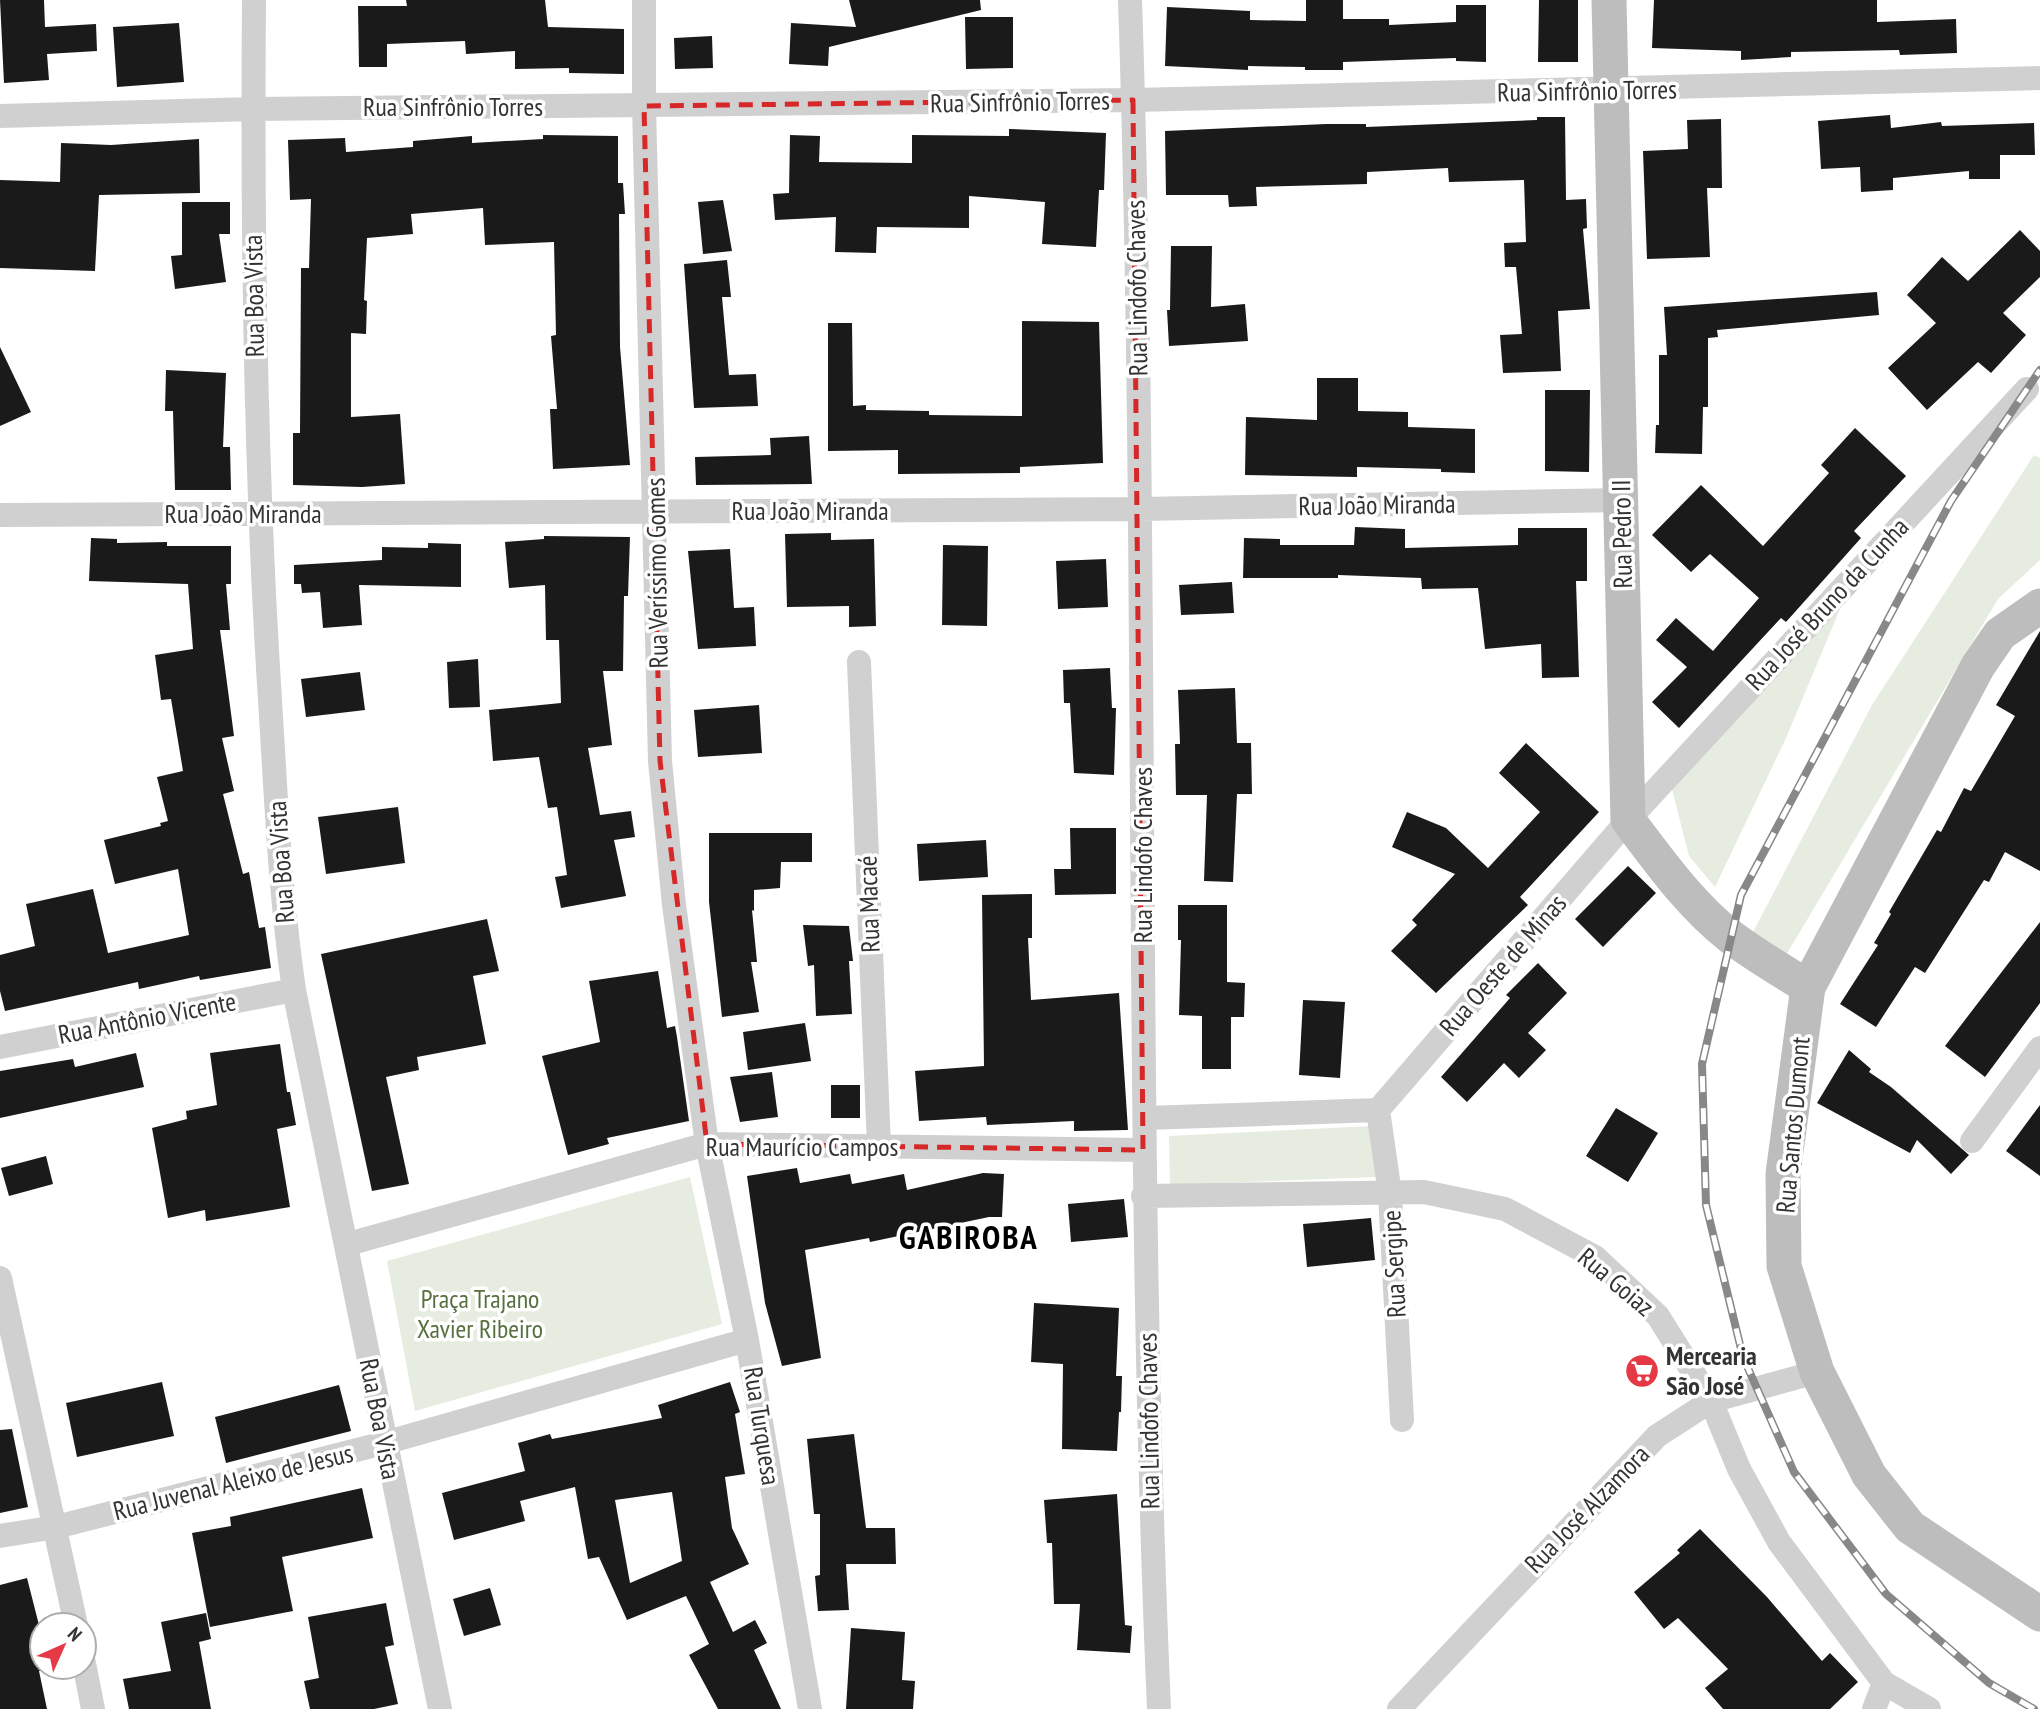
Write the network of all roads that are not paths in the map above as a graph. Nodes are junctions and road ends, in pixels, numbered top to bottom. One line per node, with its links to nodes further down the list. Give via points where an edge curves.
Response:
1 (254, 0): 9 (street, Rua Boa Vista)
2 (644, 0): 8 (street, Rua Veríssimo Gomes)
3 (1130, 0): 7 (street, Rua Lindofo Chaves)
4 (1609, 0): 6 (main road, Rua Pedro II)
5 (2040, 78): 6 (street, Rua Sinfrônio Torres)
6 (1612, 90): 7 (street, Rua Sinfrônio Torres); 12 (main road, Rua Pedro II)
7 (1133, 100): 8 (street, Rua Sinfrônio Torres); 13 (street, Rua Lindofo Chaves)
8 (644, 106): 9 (street, Rua Sinfrônio Torres); 14 (street, Rua Veríssimo Gomes)
9 (253, 109): 10 (street, Rua Sinfrônio Torres); 15 (street, Rua Boa Vista)
10 (0, 116)
11 (2027, 389): 19 (street, Rua José Bruno da Cunha)
12 (1621, 500): 13 (street, Rua João Miranda); 19 (main road, Rua Pedro II)
13 (1141, 509): 14 (street, Rua João Miranda); 25 (street, Rua Lindofo Chaves)
14 (656, 511): 15 (street, Rua João Miranda); 27 (street, Rua Veríssimo Gomes, via 660,761 674,905)
15 (258, 514): 16 (street, Rua João Miranda); 21 (street, Rua Boa Vista, via 284,918)
16 (0, 515)
17 (2040, 606): 20 (main road, Rua Santos Dumont, via 2000,634 1978,666)
18 (859, 662): 28 (street, Rua Macaé)
19 (1628, 820): 20 (main road, via 1703,911 1731,936); 24 (street, Rua Oeste de Minas)
20 (1808, 987): 35 (main road, Rua Santos Dumont, via 1783,1174 1784,1266)
21 (294, 990): 22 (street, Rua Antônio Vicente); 32 (street, Rua Boa Vista)
22 (0, 1047)
23 (2040, 1048): 26 (street)
24 (1378, 1110): 25 (street); 30 (street, Rua Sergipe)
25 (1145, 1118): 29 (street, Rua Lindofo Chaves)
26 (1972, 1141)
27 (707, 1144): 28 (street, Rua Maurício Campos); 32 (street, Rua Maurício Campos); 34 (street, Rua Turquesa)
28 (879, 1146): 29 (street, Rua Maurício Campos)
29 (1143, 1150): 31 (street, Rua Lindofo Chaves)
30 (1390, 1194): 31 (street, Rua Goiaz); 36 (street, Rua Goiaz, via 1424,1192 1505,1209 1595,1257 1658,1316); 37 (street, Rua Sergipe)
31 (1143, 1196): 48 (street, Rua Lindofo Chaves)
32 (348, 1244): 38 (street, Rua Boa Vista)
33 (0, 1278): 39 (street)
34 (747, 1340): 38 (street, Rua Juvenal Aleixo de Jesus); 47 (street, Rua Turquesa)
35 (1817, 1372): 36 (street, Rua José Alzamora); 42 (main road, Rua Santos Dumont, via 1869,1475 1910,1527)
36 (1711, 1401): 44 (street, Rua Goiaz, via 1779,1542); 49 (street, Rua José Alzamora, via 1657,1436)
37 (1402, 1420)
38 (384, 1443): 39 (street, Rua Juvenal Aleixo de Jesus); 46 (street, Rua Boa Vista)
39 (56, 1527): 40 (street, Rua Juvenal Aleixo de Jesus); 41 (street)
40 (0, 1536)
41 (73, 1611)
42 (2040, 1614)
43 (88, 1681): 45 (street)
44 (1884, 1683): 50 (street); 51 (street, Rua Goiaz)
45 (93, 1709)
46 (440, 1709)
47 (810, 1709)
48 (1159, 1709)
49 (1399, 1709)
50 (1874, 1709)
51 (1929, 1709)

